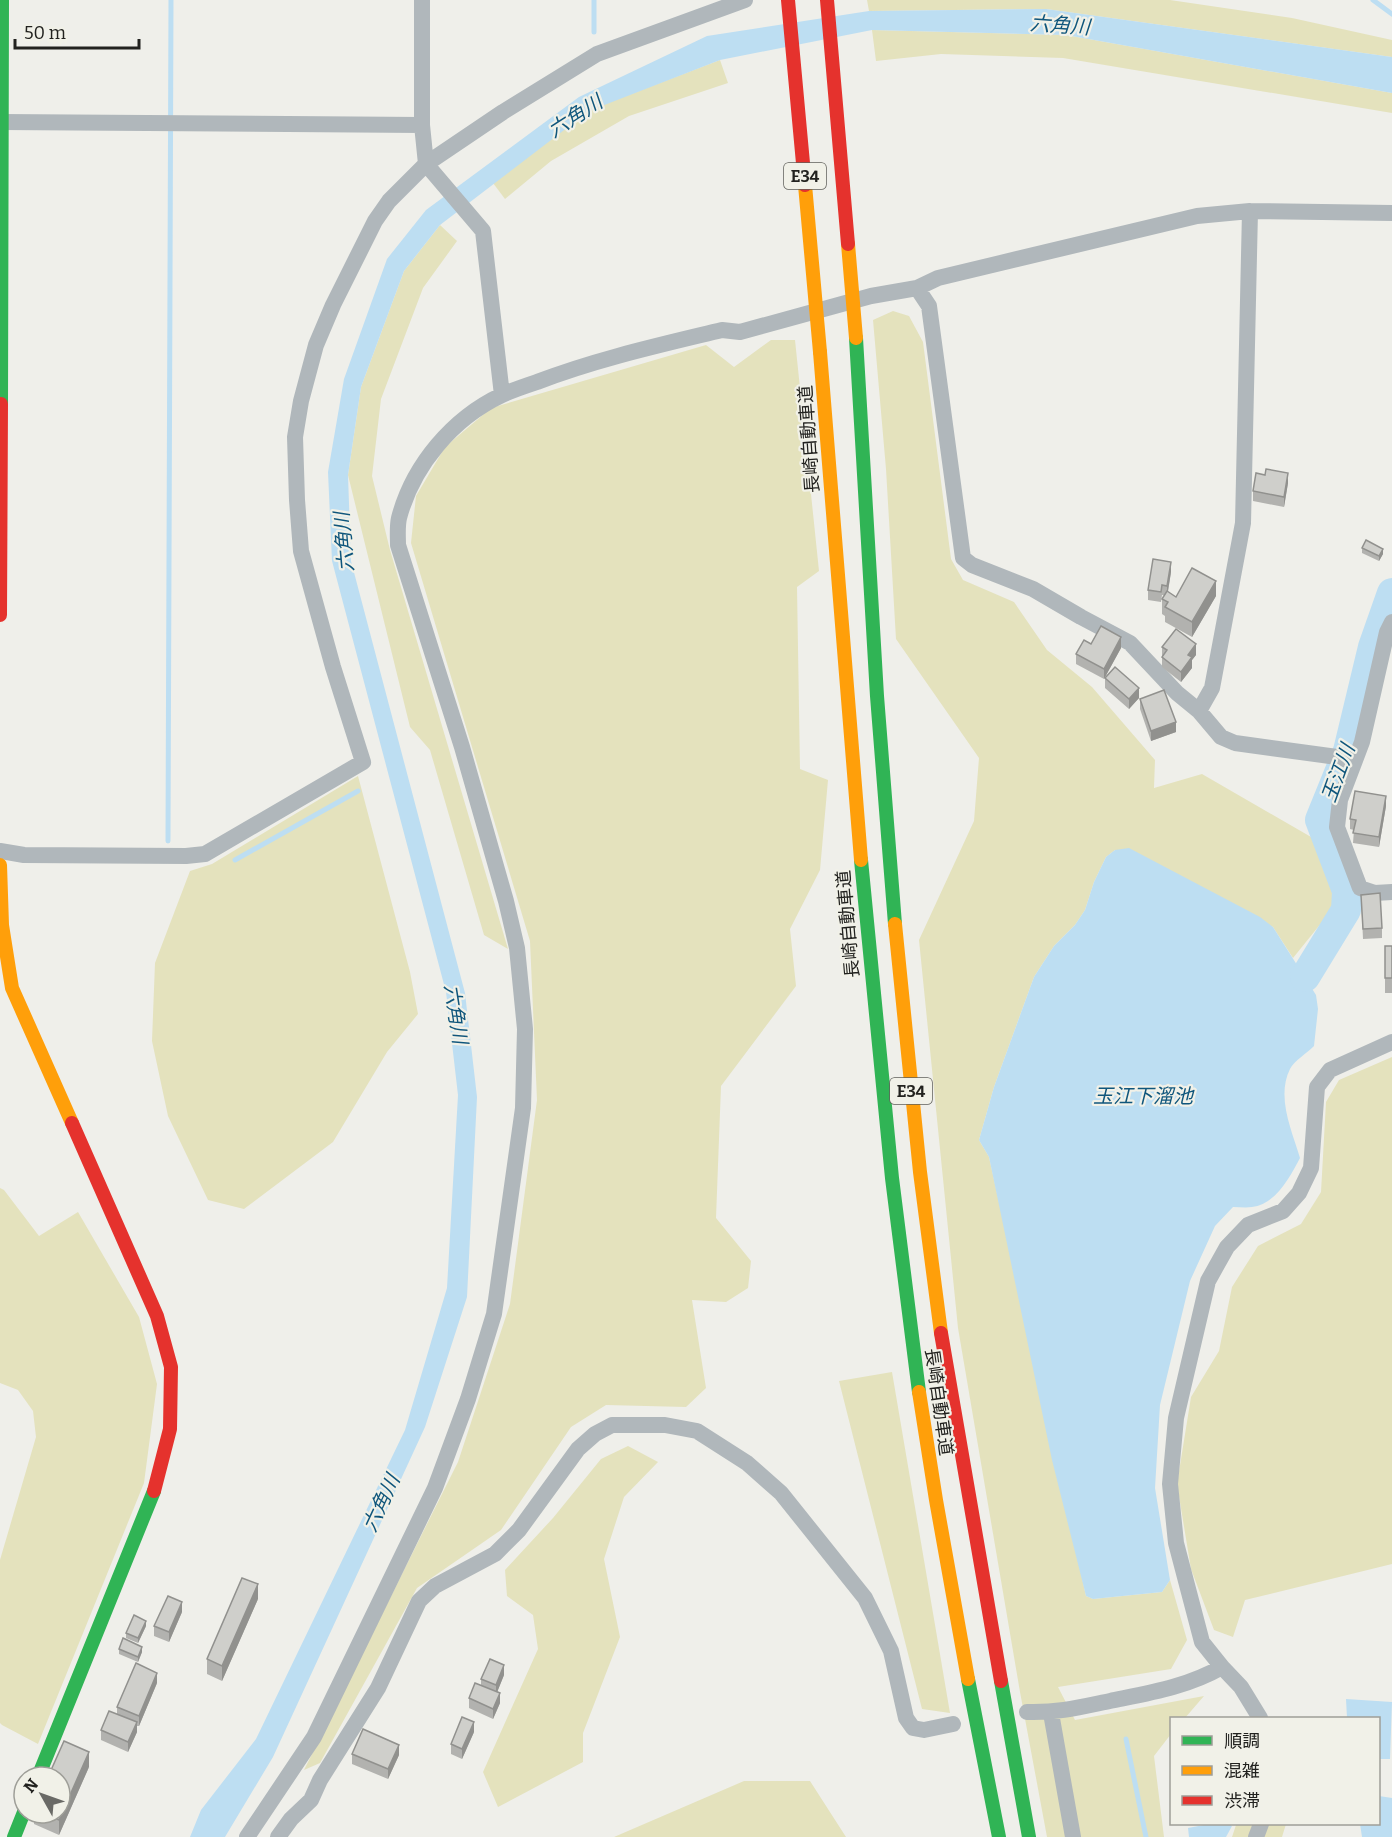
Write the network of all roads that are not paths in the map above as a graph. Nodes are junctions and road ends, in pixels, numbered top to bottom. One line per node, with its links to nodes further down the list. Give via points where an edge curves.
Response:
1 (2, 0): 6 (main road)
2 (423, 0): 7 (street)
3 (745, 0): 8 (street, via 597,54)
4 (789, 0): 29 (main road, 長崎自動車道 / E34, bridge, via 858,840 906,1299 946,1569)
5 (827, 0): 30 (main road, 長崎自動車道 / E34, bridge, via 856,338 887,826 906,1052 936,1296)
6 (1, 123): 7 (street); 13 (main road)
7 (422, 125): 8 (street)
8 (426, 164): 12 (street, via 483,231); 17 (street, via 375,221 333,305 316,345 295,436 301,551 363,762 205,854 24,855)
9 (1250, 211): 10 (street); 11 (street, via 1197,216 938,278); 15 (street, via 1243,524 1212,688)
10 (1392, 213)
11 (917, 288): 12 (street, via 871,296 741,332 722,330 604,359); 15 (street, via 929,306 963,558 1033,589 1130,643)
12 (502, 395): 27 (street, via 456,425 420,468 399,520 398,546 462,747 516,948 525,1029 523,1108 494,1314 435,1488 314,1737)
13 (0, 615)
14 (1392, 621): 16 (street)
15 (1199, 711): 16 (street, via 1221,737 1235,743)
16 (1354, 762): 19 (street, via 1340,801 1337,827 1360,888 1374,893)
17 (0, 851)
18 (0, 865): 26 (main road, via 2,925 12,988 157,1316 171,1366 170,1429 156,1486)
19 (1392, 892)
20 (1392, 1042): 21 (street, via 1330,1070 1317,1087 1311,1168 1299,1193 1283,1211 1248,1225 1227,1247 1209,1281 1176,1418 1170,1484 1176,1544 1202,1642)
21 (1222, 1667): 23 (street, via 1173,1688); 24 (street, via 1241,1687)
22 (1027, 1712): 23 (street)
23 (1051, 1713): 31 (street)
24 (1259, 1717)
25 (953, 1724): 28 (street, via 924,1730 913,1728 906,1718 891,1651 865,1598 781,1493 747,1462 697,1431 665,1425 612,1425 578,1449 519,1530 495,1554 435,1586 419,1601 378,1688 311,1800)
26 (43, 1765)
27 (247, 1837)
28 (278, 1837)
29 (999, 1837)
30 (1029, 1837)
31 (1073, 1837)

